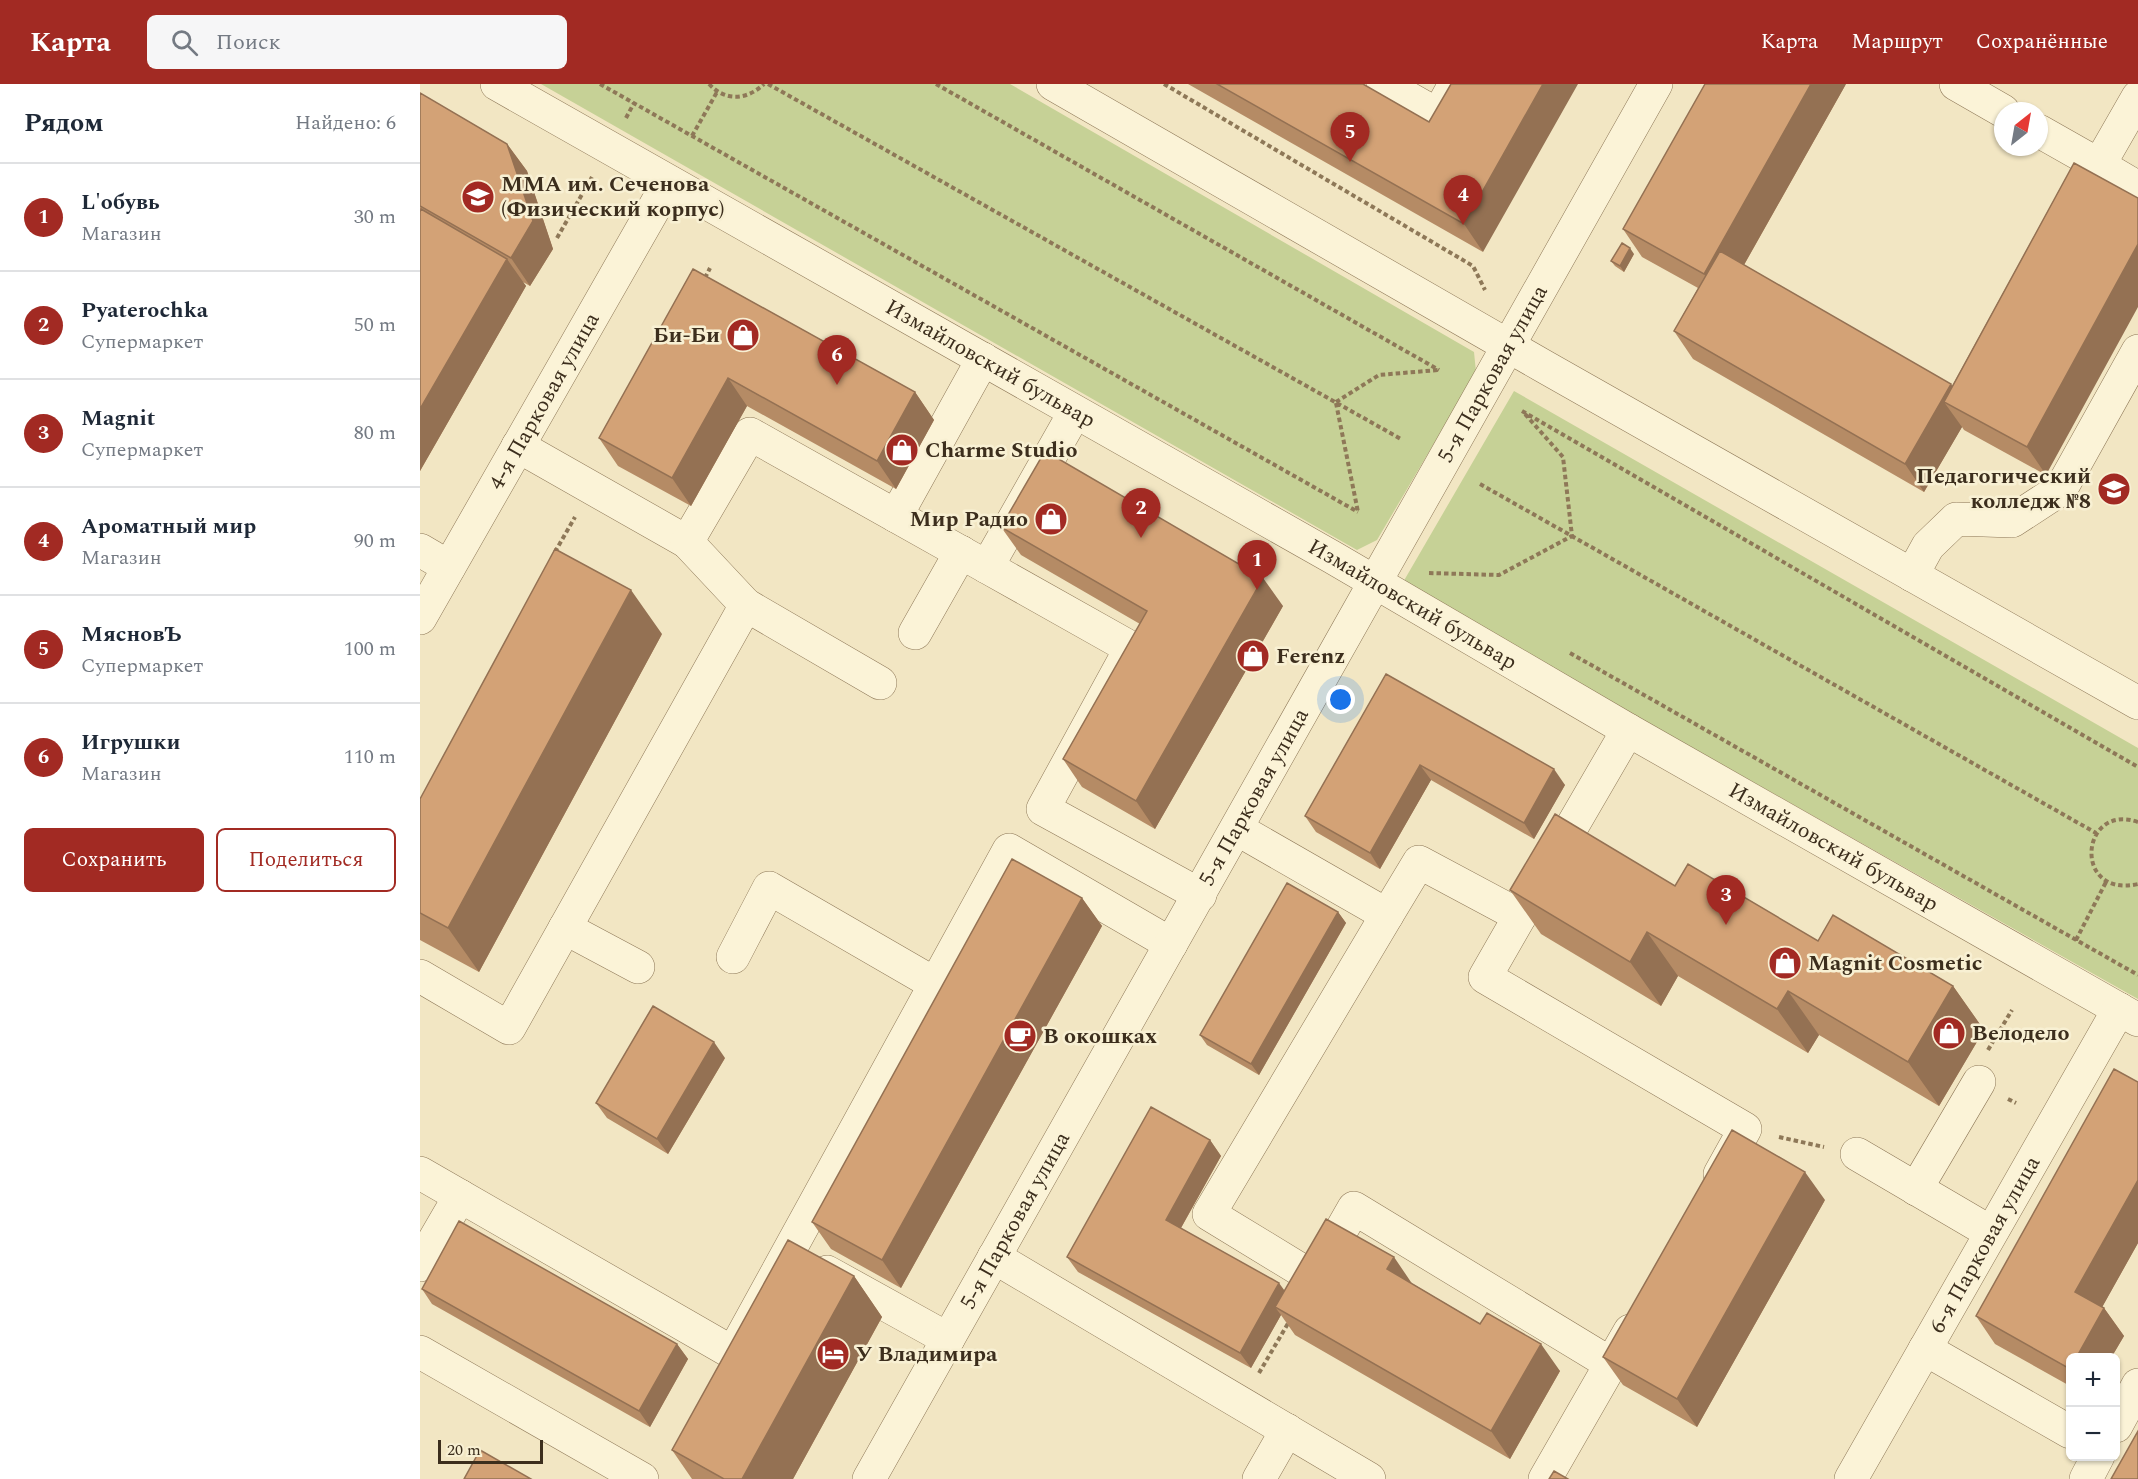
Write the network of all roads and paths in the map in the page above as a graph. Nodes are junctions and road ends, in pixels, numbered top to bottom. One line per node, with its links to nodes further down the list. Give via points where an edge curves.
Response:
1 (497, 84): 18 (street, Измайловский бульвар)
2 (600, 84): 15 (path)
3 (709, 84): 12 (path)
4 (766, 84): 12 (path, via 752,95 734,98); 26 (path)
5 (936, 84): 26 (path, via 1439,370 1379,375)
6 (1053, 84): 23 (street)
7 (1164, 84): 22 (path, via 1473,266)
8 (1383, 84): 9 (street, via 1438,115)
9 (1455, 84)
10 (1656, 84): 23 (street, 5-я Парковая улица)
11 (1956, 84): 14 (street)
12 (717, 92): 15 (path)
13 (2138, 97): 17 (street)
14 (1994, 106)
15 (692, 136): 26 (path, via 1358,512)
16 (2048, 136): 17 (street)
17 (2099, 165): 19 (street)
18 (669, 182): 25 (street, Измайловский бульвар); 29 (street, 4-я Парковая улица)
19 (2138, 188)
20 (710, 268): 21 (path)
21 (704, 279)
22 (1485, 290)
23 (1509, 346): 39 (street); 41 (street, 5-я Парковая улица)
24 (2138, 351): 39 (street, via 2061,489 2012,521 1956,519 1928,546)
25 (983, 359): 27 (street, Измайловский бульвар); 32 (street)
26 (1336, 402): 28 (path)
27 (1075, 412): 36 (street); 41 (street, Измайловский бульвар)
28 (1401, 439)
29 (518, 446): 31 (street); 38 (street, 4-я Парковая улица)
30 (1480, 484): 33 (path)
31 (591, 488): 34 (street); 37 (path)
32 (896, 516): 34 (street, via 750,434); 36 (street)
33 (1572, 536): 40 (path, via 1499,574 1429,573); 49 (path, via 1563,457 1522,411); 52 (path)
34 (687, 542): 42 (street)
35 (420, 550): 38 (street)
36 (974, 560): 44 (street); 55 (street, via 1131,648 1043,809)
37 (551, 561)
38 (449, 567): 43 (street, 4-я Парковая улица)
39 (1912, 575): 47 (street)
40 (1439, 578)
41 (1375, 583): 48 (street, Измайловский бульвар); 51 (street, 5-я Парковая улица)
42 (746, 605): 46 (street); 58 (street)
43 (420, 618)
44 (915, 633)
45 (1562, 648): 59 (path)
46 (880, 683)
47 (2138, 703)
48 (1628, 730): 57 (street); 66 (street, Измайловский бульвар)
49 (2138, 766)
50 (2138, 822): 52 (path, via 2127,818 2110,821)
51 (1237, 829): 55 (street, 5-я Парковая улица); 56 (street)
52 (2096, 833): 53 (path, via 2090,850 2094,868)
53 (2106, 882): 54 (path, via 2123,887); 59 (path)
54 (2138, 884)
55 (1200, 895): 60 (street, 5-я Парковая улица)
56 (1387, 915): 57 (street, via 1419,862); 78 (street, via 1209,1214)
57 (1520, 916): 68 (street, via 1485,977)
58 (565, 928): 62 (street); 64 (street, via 509,1028)
59 (2076, 940): 63 (path)
60 (1171, 944): 65 (street, via 1009,850); 76 (street, 5-я Парковая улица)
61 (733, 957): 65 (street, via 769,888)
62 (638, 967)
63 (2138, 975)
64 (420, 976)
65 (934, 984): 75 (street)
66 (2128, 1014): 74 (street, 6-я Парковая улица)
67 (1978, 1082): 71 (street)
68 (1745, 1130): 69 (path); 73 (street)
69 (1857, 1154): 71 (street)
70 (420, 1173): 72 (street)
71 (1916, 1189): 74 (street)
72 (460, 1196): 75 (street, via 733,1353); 77 (street)
73 (1704, 1201)
74 (1990, 1232): 81 (street, 6-я Парковая улица)
75 (789, 1251): 80 (street)
76 (994, 1257): 80 (street, 5-я Парковая улица); 85 (street)
77 (420, 1265)
78 (1314, 1278): 83 (street, via 1354,1208); 85 (path)
79 (1646, 1303): 83 (street)
80 (948, 1339): 91 (street, 5-я Парковая улица)
81 (1924, 1349): 87 (street); 95 (street, 6-я Парковая улица)
82 (420, 1352): 90 (street)
83 (1611, 1364): 94 (street)
84 (2138, 1385): 86 (street)
85 (1242, 1403): 88 (street)
86 (2120, 1417)
87 (2066, 1429)
88 (1287, 1430): 92 (street); 93 (street)
89 (2095, 1461): 96 (street)
90 (642, 1479)
91 (869, 1479)
92 (1260, 1479)
93 (1369, 1479)
94 (1545, 1479)
95 (1851, 1479)
96 (2086, 1479)

